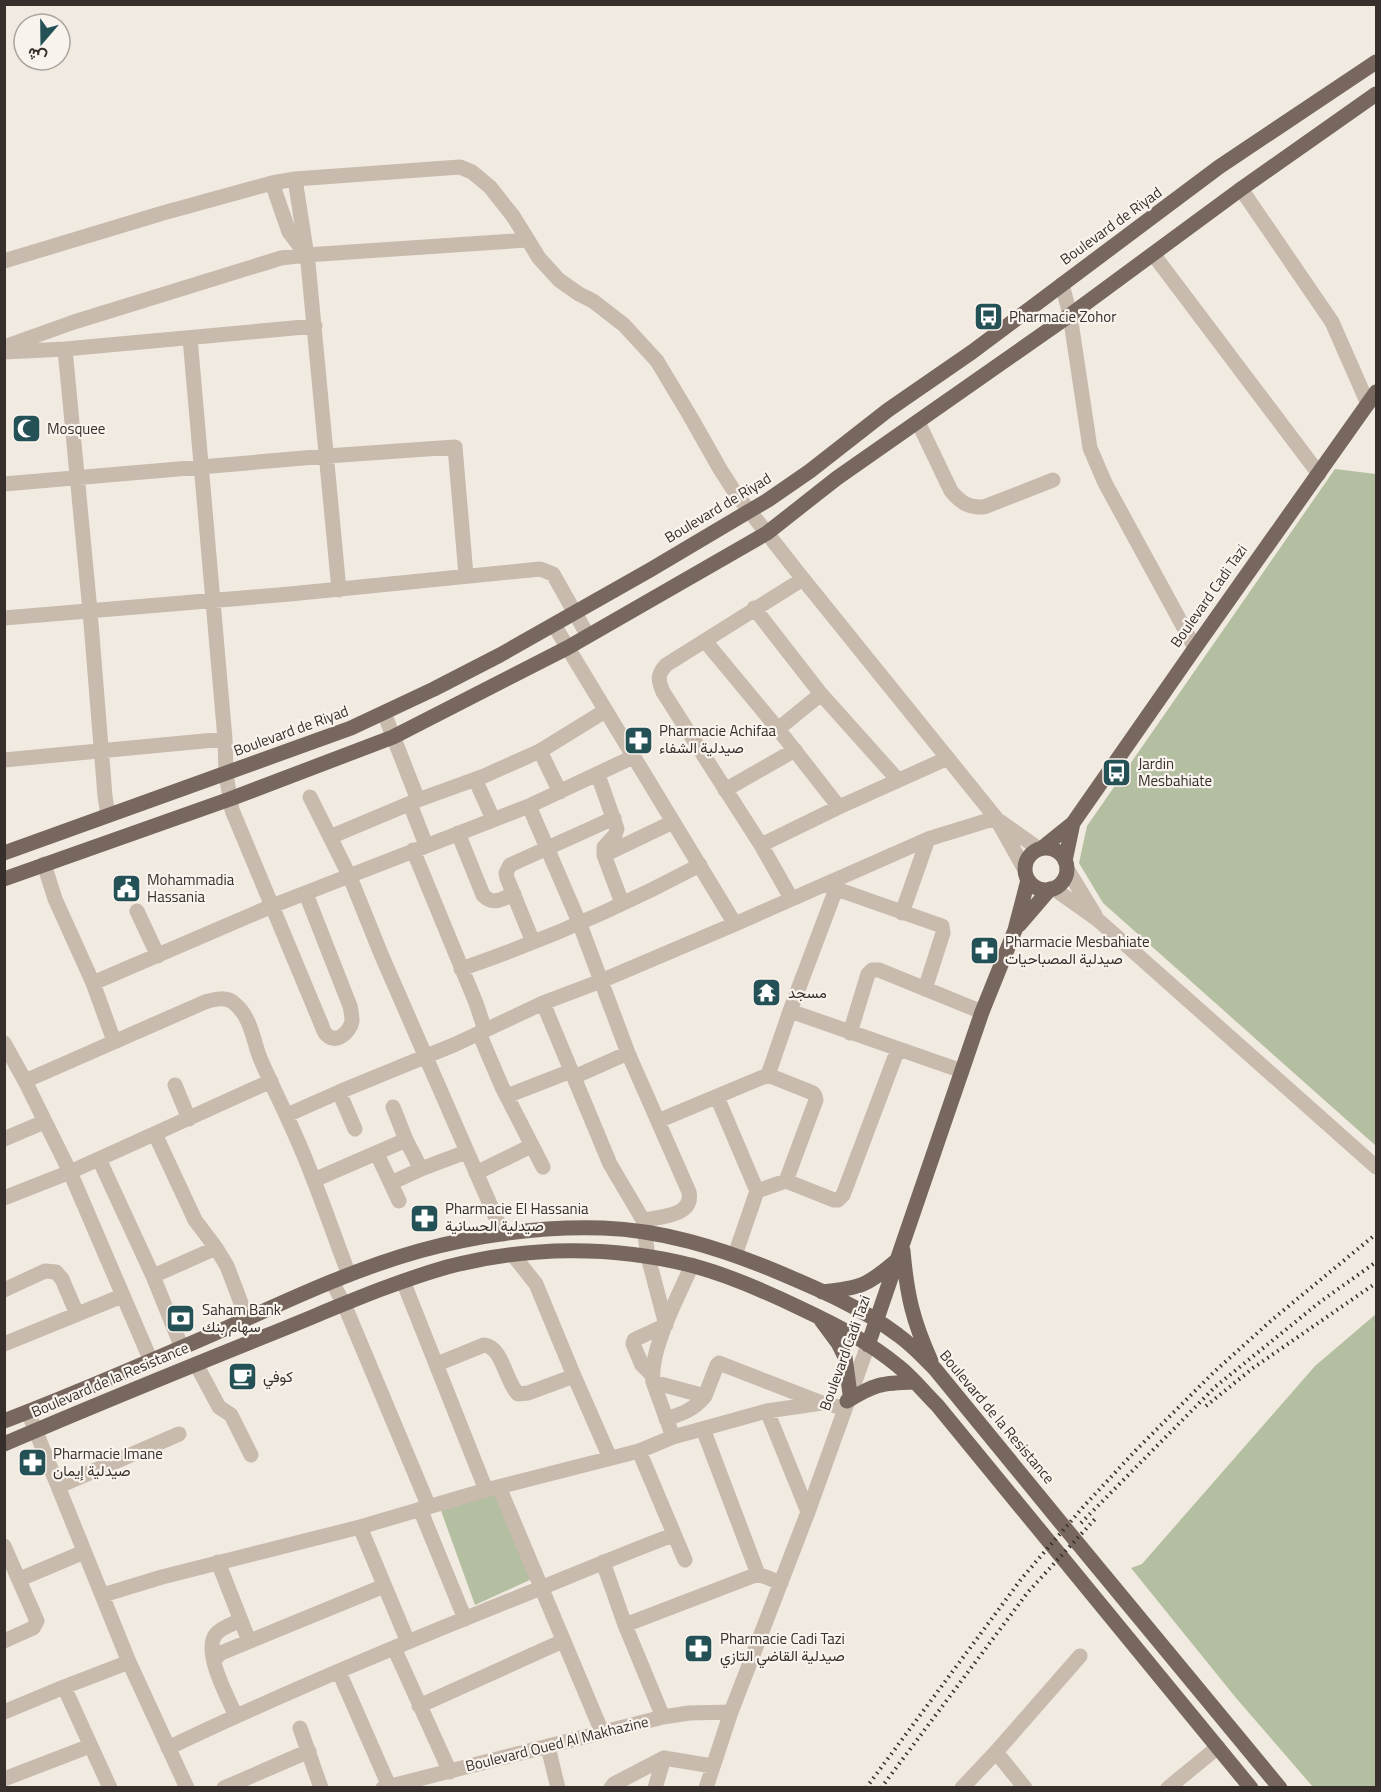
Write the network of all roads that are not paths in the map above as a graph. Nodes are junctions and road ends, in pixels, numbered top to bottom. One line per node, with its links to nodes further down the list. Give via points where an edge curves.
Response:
1 (1377, 62): 10 (main road, Boulevard de Riyad, via 1219,167)
2 (1377, 94): 5 (main road)
3 (295, 179): 4 (street); 6 (street, via 459,167 490,187); 8 (street)
4 (272, 183): 8 (street, via 289,232); 9 (street)
5 (1241, 189): 7 (main road); 17 (street, via 1332,322)
6 (527, 240): 8 (street); 25 (street, via 560,280 624,325 657,361 720,470)
7 (1153, 254): 11 (main road); 21 (street)
8 (306, 255): 12 (street); 14 (street, via 281,258 186,286)
9 (4, 261)
10 (1062, 284): 11 (street); 25 (main road, Boulevard de Riyad)
11 (1070, 315): 18 (main road); 39 (street, via 1090,448)
12 (315, 326): 13 (street); 19 (street)
13 (190, 338): 15 (street); 20 (street)
14 (4, 347)
15 (65, 349): 16 (street); 22 (street)
16 (4, 352)
17 (1372, 398): 21 (main road, Boulevard Cadi Tazi)
18 (918, 422): 23 (street, via 951,491 966,505 984,507); 26 (main road)
19 (327, 456): 20 (street); 27 (street, via 456,447); 29 (street)
20 (201, 467): 22 (street); 30 (street)
21 (1319, 474): 39 (main road, Boulevard Cadi Tazi)
22 (78, 478): 24 (street); 32 (street)
23 (1053, 480)
24 (4, 484)
25 (750, 511): 26 (street); 33 (main road, Boulevard de Riyad)
26 (766, 533): 28 (street); 36 (main road)
27 (466, 575): 29 (street); 33 (street, via 547,571 553,574)
28 (802, 579): 31 (street); 50 (street)
29 (339, 590): 30 (street)
30 (212, 601): 32 (street); 45 (street)
31 (754, 608): 37 (street); 40 (street)
32 (90, 611): 34 (street); 47 (street)
33 (575, 613): 35 (main road, Boulevard de Riyad); 36 (street)
34 (4, 618)
35 (554, 625): 38 (street); 42 (main road, Boulevard de Riyad)
36 (588, 636): 38 (main road)
37 (705, 640): 43 (street); 56 (street, via 666,665 659,676 663,692)
38 (567, 648): 41 (street); 44 (main road)
39 (1195, 648): 68 (main road, Boulevard Cadi Tazi)
40 (821, 694): 43 (street); 55 (street)
41 (605, 711): 48 (street); 49 (street)
42 (384, 712): 44 (street); 52 (main road, Boulevard de Riyad)
43 (778, 729): 46 (street)
44 (393, 737): 59 (main road); 60 (street)
45 (225, 739): 47 (street); 52 (street)
46 (795, 750): 56 (street); 62 (street)
47 (102, 752): 51 (street); 63 (street)
48 (540, 752): 54 (street); 57 (street)
49 (633, 757): 53 (street); 67 (street)
50 (948, 758): 55 (street); 65 (street)
51 (4, 760)
52 (226, 774): 59 (street); 63 (main road, Boulevard de Riyad)
53 (598, 775): 57 (street); 64 (street)
54 (475, 779): 60 (street); 66 (street)
55 (898, 780): 62 (street)
56 (725, 790): 72 (street)
57 (560, 792): 61 (street)
58 (310, 797): 70 (street)
59 (230, 799): 78 (main road); 90 (street)
60 (414, 802): 70 (street); 74 (street)
61 (529, 806): 66 (street); 73 (street)
62 (839, 807): 72 (street)
63 (108, 815): 76 (main road, Boulevard de Riyad)
64 (614, 818): 73 (street); 77 (street, via 617,832 605,844)
65 (996, 818): 71 (street); 75 (street); 81 (street)
66 (493, 819): 69 (street)
67 (673, 822): 77 (street); 79 (street)
68 (1073, 823): 75 (main road, Boulevard Cadi Tazi); 80 (main road, Boulevard Cadi Tazi)
69 (458, 833): 74 (street); 87 (street, via 487,900 495,902)
70 (330, 837): 82 (street)
71 (928, 839): 84 (street); 92 (street)
72 (761, 845): 88 (street)
73 (547, 847): 87 (street, via 507,869); 94 (street)
74 (419, 848): 82 (street); 99 (street)
75 (1040, 848): 80 (main road, via 1056,850); 81 (main road, via 1026,860)
76 (4, 853)
77 (603, 855): 89 (street)
78 (44, 864): 83 (main road); 101 (street, via 55,899)
79 (699, 865): 89 (street); 95 (street)
80 (1066, 865): 85 (main road, via 1063,881); 93 (street)
81 (1026, 874): 85 (main road, via 1038,888); 96 (main road, Boulevard Cadi Tazi)
82 (350, 877): 86 (street); 112 (street)
83 (4, 879)
84 (831, 887): 88 (street); 92 (street); 104 (street)
85 (1052, 889): 93 (street); 96 (main road, Boulevard Cadi Tazi)
86 (306, 894): 90 (street); 90 (street, via 350,1006 351,1024 340,1038 327,1035)
87 (514, 894): 97 (street)
88 (791, 898): 95 (street)
89 (622, 903): 94 (street)
90 (272, 906): 98 (street)
91 (137, 911): 98 (street)
92 (902, 913): 102 (street, via 944,929)
93 (1098, 920): 136 (street)
94 (579, 922): 97 (street); 100 (street)
95 (735, 924): 100 (street)
96 (1015, 930): 105 (main road, Boulevard Cadi Tazi)
97 (533, 942): 99 (street)
98 (158, 956): 101 (street)
99 (461, 969): 106 (street, via 476,1003)
100 (601, 981): 103 (street); 111 (street)
101 (93, 983): 108 (street)
102 (925, 989): 105 (street); 107 (street, via 872,970)
103 (543, 1003): 106 (street); 114 (street)
104 (790, 1011): 107 (street); 115 (street)
105 (982, 1012): 113 (main road, Boulevard Cadi Tazi)
106 (482, 1032): 112 (street); 120 (street, via 491,1064)
107 (850, 1033): 110 (street)
108 (114, 1041): 116 (street); 117 (street, via 205,1002 225,999 244,1014)
109 (4, 1043): 116 (street)
110 (898, 1049): 113 (street); 141 (street, via 843,1195 834,1200)
111 (628, 1053): 114 (street); 125 (street)
112 (427, 1057): 119 (street); 132 (street)
113 (962, 1071): 148 (main road, Boulevard Cadi Tazi)
114 (572, 1074): 120 (street); 146 (street, via 610,1164)
115 (768, 1075): 121 (street); 141 (street, via 816,1096)
116 (25, 1081): 126 (street)
117 (271, 1081): 123 (street); 124 (street)
118 (175, 1084): 124 (street)
119 (339, 1092): 123 (street); 127 (street)
120 (507, 1096): 131 (street)
121 (717, 1096): 125 (street); 143 (street)
122 (393, 1107): 130 (street)
123 (287, 1115): 140 (street)
124 (189, 1119): 128 (street)
125 (658, 1121): 146 (street, via 684,1178 690,1202 680,1212)
126 (44, 1122): 129 (street); 138 (street)
127 (355, 1129)
128 (155, 1134): 134 (street); 149 (street, via 195,1220)
129 (4, 1139)
130 (406, 1140): 133 (street); 137 (street)
131 (531, 1146): 135 (street); 139 (street)
132 (466, 1152): 137 (street); 139 (street)
133 (377, 1154): 140 (street); 142 (street)
134 (99, 1159): 138 (street); 156 (street)
135 (543, 1167)
136 (1377, 1167)
137 (420, 1169): 142 (street)
138 (70, 1173): 144 (street); 161 (street)
139 (476, 1173): 147 (street)
140 (314, 1180): 155 (street)
141 (786, 1181): 143 (street)
142 (391, 1183): 145 (street)
143 (757, 1191): 151 (street)
144 (4, 1198)
145 (399, 1201)
146 (644, 1226): 147 (main road, Boulevard de la Resistance); 151 (main road, Boulevard de la Resistance); 152 (street)
147 (503, 1234): 155 (main road, Boulevard de la Resistance, via 418,1251)
148 (902, 1244): 153 (main road, Boulevard Cadi Tazi); 174 (main road, via 911,1310)
149 (216, 1248): 156 (street); 165 (street)
150 (513, 1255): 152 (main road, Boulevard de la Resistance, via 569,1251); 157 (main road, Boulevard de la Resistance, via 449,1267); 175 (street, via 536,1284)
151 (735, 1255): 160 (main road, Boulevard de la Resistance)
152 (648, 1257): 154 (main road, Boulevard de la Resistance); 167 (street)
153 (896, 1262): 160 (main road, via 863,1285); 166 (main road, Boulevard Cadi Tazi)
154 (692, 1266): 164 (main road, Boulevard de la Resistance, via 732,1278); 167 (street)
155 (349, 1275): 158 (main road, Boulevard de la Resistance)
156 (153, 1276): 170 (street)
157 (403, 1281): 162 (main road, Boulevard de la Resistance); 173 (street)
158 (332, 1282): 162 (street); 165 (main road, Boulevard de la Resistance)
159 (5, 1289): 163 (street, via 45,1271 56,1272)
160 (822, 1292): 166 (main road, Boulevard de la Resistance)
161 (122, 1296): 163 (street); 171 (street)
162 (344, 1304): 172 (main road, Boulevard de la Resistance); 195 (street)
163 (77, 1314): 168 (street)
164 (819, 1317): 169 (main road, Boulevard de la Resistance); 179 (main road, via 845,1357)
165 (248, 1319): 170 (main road, Boulevard de la Resistance)
166 (876, 1321): 169 (main road, Boulevard Cadi Tazi); 174 (main road, Boulevard de la Resistance, via 898,1335)
167 (666, 1325): 176 (street); 176 (street, via 633,1344)
168 (4, 1344)
169 (868, 1345): 177 (main road, Boulevard de la Resistance); 179 (street, Boulevard Cadi Tazi)
170 (182, 1348): 171 (main road, Boulevard de la Resistance)
171 (151, 1361): 182 (main road, Boulevard de la Resistance)
172 (196, 1364): 186 (main road, Boulevard de la Resistance); 191 (street, via 219,1407 231,1415)
173 (437, 1364): 175 (street, via 484,1345 495,1350 518,1394); 194 (street)
174 (935, 1369): 252 (main road, Boulevard de la Resistance)
175 (574, 1376): 192 (street)
176 (653, 1378): 178 (street); 183 (street)
177 (914, 1382): 179 (main road, via 878,1384); 231 (main road, Boulevard de la Resistance)
178 (705, 1396): 180 (street, via 719,1363); 183 (street, via 699,1405)
179 (847, 1401): 180 (street); 196 (street, Boulevard Cadi Tazi)
180 (822, 1403): 181 (street)
181 (767, 1411): 185 (street); 196 (street)
182 (28, 1412): 184 (main road, Boulevard de la Resistance); 186 (street)
183 (666, 1419): 188 (street)
184 (5, 1421)
185 (703, 1429): 188 (street); 204 (street)
186 (36, 1430): 189 (main road, Boulevard de la Resistance); 193 (street)
187 (179, 1434): 193 (street)
188 (673, 1437): 190 (street)
189 (4, 1444)
190 (639, 1450): 192 (street); 198 (street)
191 (251, 1455)
192 (610, 1458): 194 (street)
193 (59, 1486): 200 (street)
194 (492, 1489): 195 (street); 208 (street)
195 (424, 1508): 197 (street); 210 (street)
196 (808, 1512): 206 (street, Boulevard Cadi Tazi)
197 (360, 1527): 202 (street); 207 (street)
198 (673, 1535): 201 (street); 203 (street)
199 (4, 1546): 205 (street)
200 (84, 1552): 205 (street); 209 (street)
201 (685, 1560)
202 (218, 1562): 209 (street); 211 (street)
203 (603, 1562): 208 (street); 212 (street)
204 (758, 1574): 206 (street); 212 (street)
205 (20, 1579): 213 (street, via 36,1624)
206 (781, 1583): 224 (street, Boulevard Cadi Tazi)
207 (384, 1586): 214 (street); 216 (street)
208 (541, 1588): 210 (street); 215 (street)
209 (103, 1595): 219 (street)
210 (465, 1619): 216 (street)
211 (241, 1620): 214 (street); 218 (street, via 214,1637)
212 (625, 1625): 226 (street)
213 (4, 1641)
214 (249, 1641): 218 (street)
215 (563, 1641): 222 (street); 228 (street)
216 (401, 1645): 220 (street); 222 (street)
217 (1080, 1656): 234 (street)
218 (214, 1660): 225 (street)
219 (129, 1662): 221 (street); 232 (street)
220 (339, 1672): 225 (street); 239 (street)
221 (64, 1687): 223 (street); 229 (street)
222 (419, 1706): 237 (street)
223 (4, 1712)
224 (732, 1712): 226 (street, Boulevard Oued Al Makhazine); 236 (street, Boulevard Cadi Tazi)
225 (236, 1716): 232 (street)
226 (663, 1717): 228 (street, Boulevard Oued Al Makhazine)
227 (300, 1728): 233 (street)
228 (602, 1732): 230 (street, Boulevard Oued Al Makhazine)
229 (90, 1746): 238 (street); 241 (street)
230 (548, 1747): 237 (street, Boulevard Oued Al Makhazine); 240 (street)
231 (1218, 1747): 250 (street); 251 (main road, Boulevard de la Resistance)
232 (168, 1748): 242 (street)
233 (309, 1750): 243 (street); 244 (street)
234 (996, 1752): 248 (street); 249 (street)
235 (664, 1758): 236 (street); 245 (street); 246 (street)
236 (712, 1767): 247 (street, Boulevard Cadi Tazi)
237 (450, 1772): 239 (street, Boulevard Oued Al Makhazine)
238 (4, 1779)
239 (386, 1787)
240 (557, 1787)
241 (110, 1788)
242 (187, 1788)
243 (224, 1788)
244 (321, 1788)
245 (611, 1788)
246 (655, 1788)
247 (706, 1788)
248 (962, 1788)
249 (1025, 1788)
250 (1168, 1788)
251 (1251, 1788)
252 (1280, 1788)

